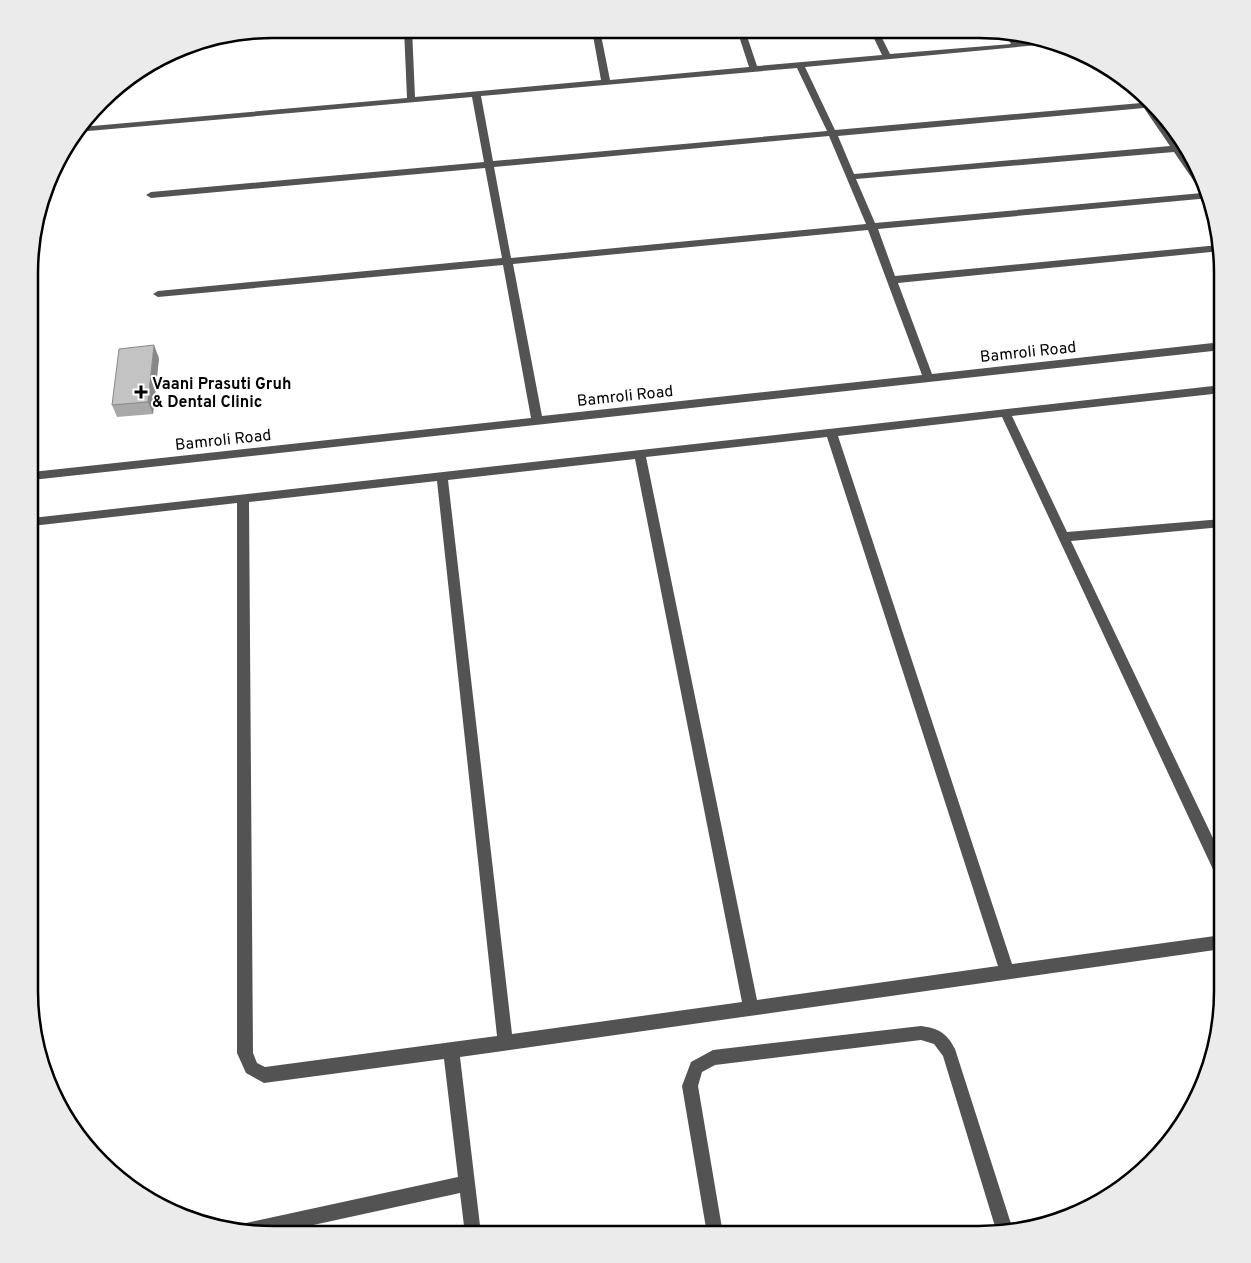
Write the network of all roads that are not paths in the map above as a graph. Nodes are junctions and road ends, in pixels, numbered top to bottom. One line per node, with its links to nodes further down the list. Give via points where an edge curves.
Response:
1 (408, 38): 13 (street)
2 (598, 38): 11 (street)
3 (744, 38): 10 (street)
4 (878, 38): 8 (street)
5 (1013, 41): 7 (street)
6 (1033, 44): 7 (street)
7 (1016, 46): 8 (street)
8 (887, 57): 9 (street)
9 (800, 65): 10 (street); 16 (street)
10 (754, 70): 11 (street)
11 (606, 83): 12 (street)
12 (476, 95): 13 (street); 18 (street)
13 (411, 100): 15 (street)
14 (1140, 101): 16 (street)
15 (87, 129)
16 (832, 133): 18 (street); 19 (street)
17 (1178, 148): 19 (street)
18 (489, 164): 20 (street); 24 (street)
19 (851, 177): 22 (street)
20 (151, 195)
21 (1201, 196): 22 (street)
22 (872, 227): 24 (street); 25 (street)
23 (1212, 249): 25 (street)
24 (509, 261): 26 (street); 31 (street)
25 (891, 280): 28 (street)
26 (158, 294)
27 (1214, 347): 28 (street, Bamroli Road)
28 (928, 378): 31 (street, Bamroli Road)
29 (1214, 390): 30 (street)
30 (1005, 413): 32 (street); 39 (street)
31 (537, 421): 34 (street, Bamroli Road)
32 (831, 433): 33 (street); 42 (street)
33 (640, 454): 35 (street); 43 (street)
34 (38, 475)
35 (442, 476): 36 (street); 44 (street)
36 (243, 498): 37 (street); 45 (street, via 245,1053 251,1068 264,1074)
37 (38, 521)
38 (1214, 524): 39 (street)
39 (1064, 537): 40 (street)
40 (1214, 856)
41 (1214, 943): 42 (street)
42 (1007, 972): 43 (street)
43 (751, 1008): 44 (street)
44 (505, 1042): 45 (street)
45 (450, 1050): 46 (street)
46 (467, 1182): 48 (street); 49 (street)
47 (1002, 1224): 50 (street, via 950,1054 935,1034 921,1033 713,1058 696,1067 690,1086)
48 (270, 1226)
49 (472, 1226)
50 (714, 1226)

